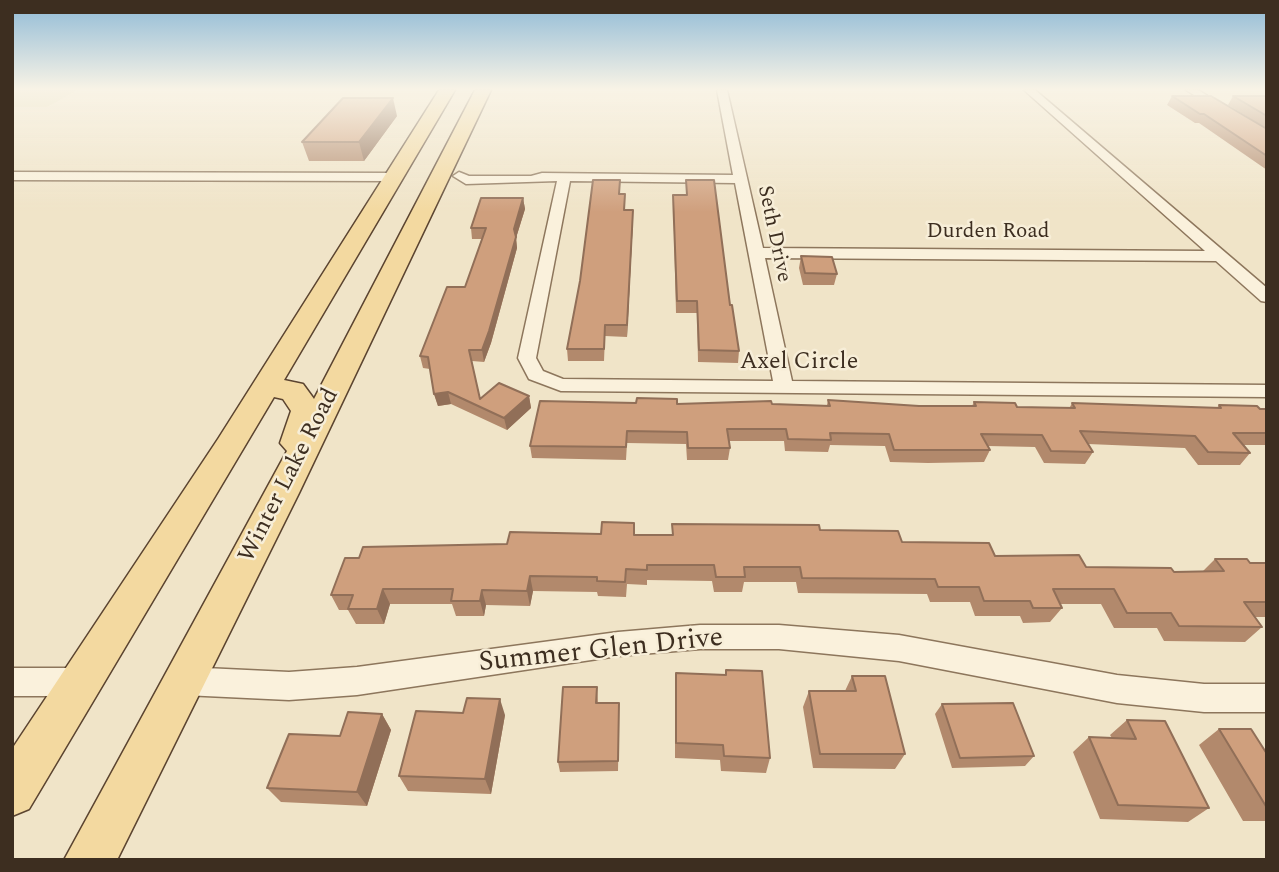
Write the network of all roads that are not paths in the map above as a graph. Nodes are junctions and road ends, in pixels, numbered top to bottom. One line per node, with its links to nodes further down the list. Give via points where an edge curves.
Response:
1 (438, 131): 7 (main road, Winter Lake Road)
2 (443, 131): 6 (main road)
3 (457, 131): 7 (main road, Winter Lake Road)
4 (730, 131): 10 (street, Seth Drive)
5 (1076, 131): 12 (street)
6 (438, 140)
7 (429, 175): 8 (street); 9 (street, via 466,180); 13 (main road, Winter Lake Road); 13 (main road, via 411,178 417,189 381,256 380,266); 15 (main road, Winter Lake Road)
8 (12, 176)
9 (564, 177): 10 (street); 16 (street, Axel Circle, via 527,358 536,375 561,385)
10 (740, 179): 11 (street, Seth Drive)
11 (755, 253): 12 (street, Durden Road); 16 (street, Seth Drive)
12 (1220, 256): 14 (street)
13 (388, 281): 18 (main road, Winter Lake Road)
14 (1267, 297)
15 (266, 386): 18 (main road, via 293,391 306,411 294,450); 21 (main road, Winter Lake Road)
16 (784, 387): 17 (street, Axel Circle)
17 (1267, 391)
18 (239, 576): 19 (main road, Winter Lake Road)
19 (184, 681): 22 (street, Summer Glen Drive, via 289,686 357,681 618,644 700,636 779,637 899,648 1117,689 1204,698); 24 (main road, Winter Lake Road)
20 (12, 682): 21 (street)
21 (81, 682): 23 (main road, Winter Lake Road)
22 (1267, 698)
23 (12, 792)
24 (90, 860)

